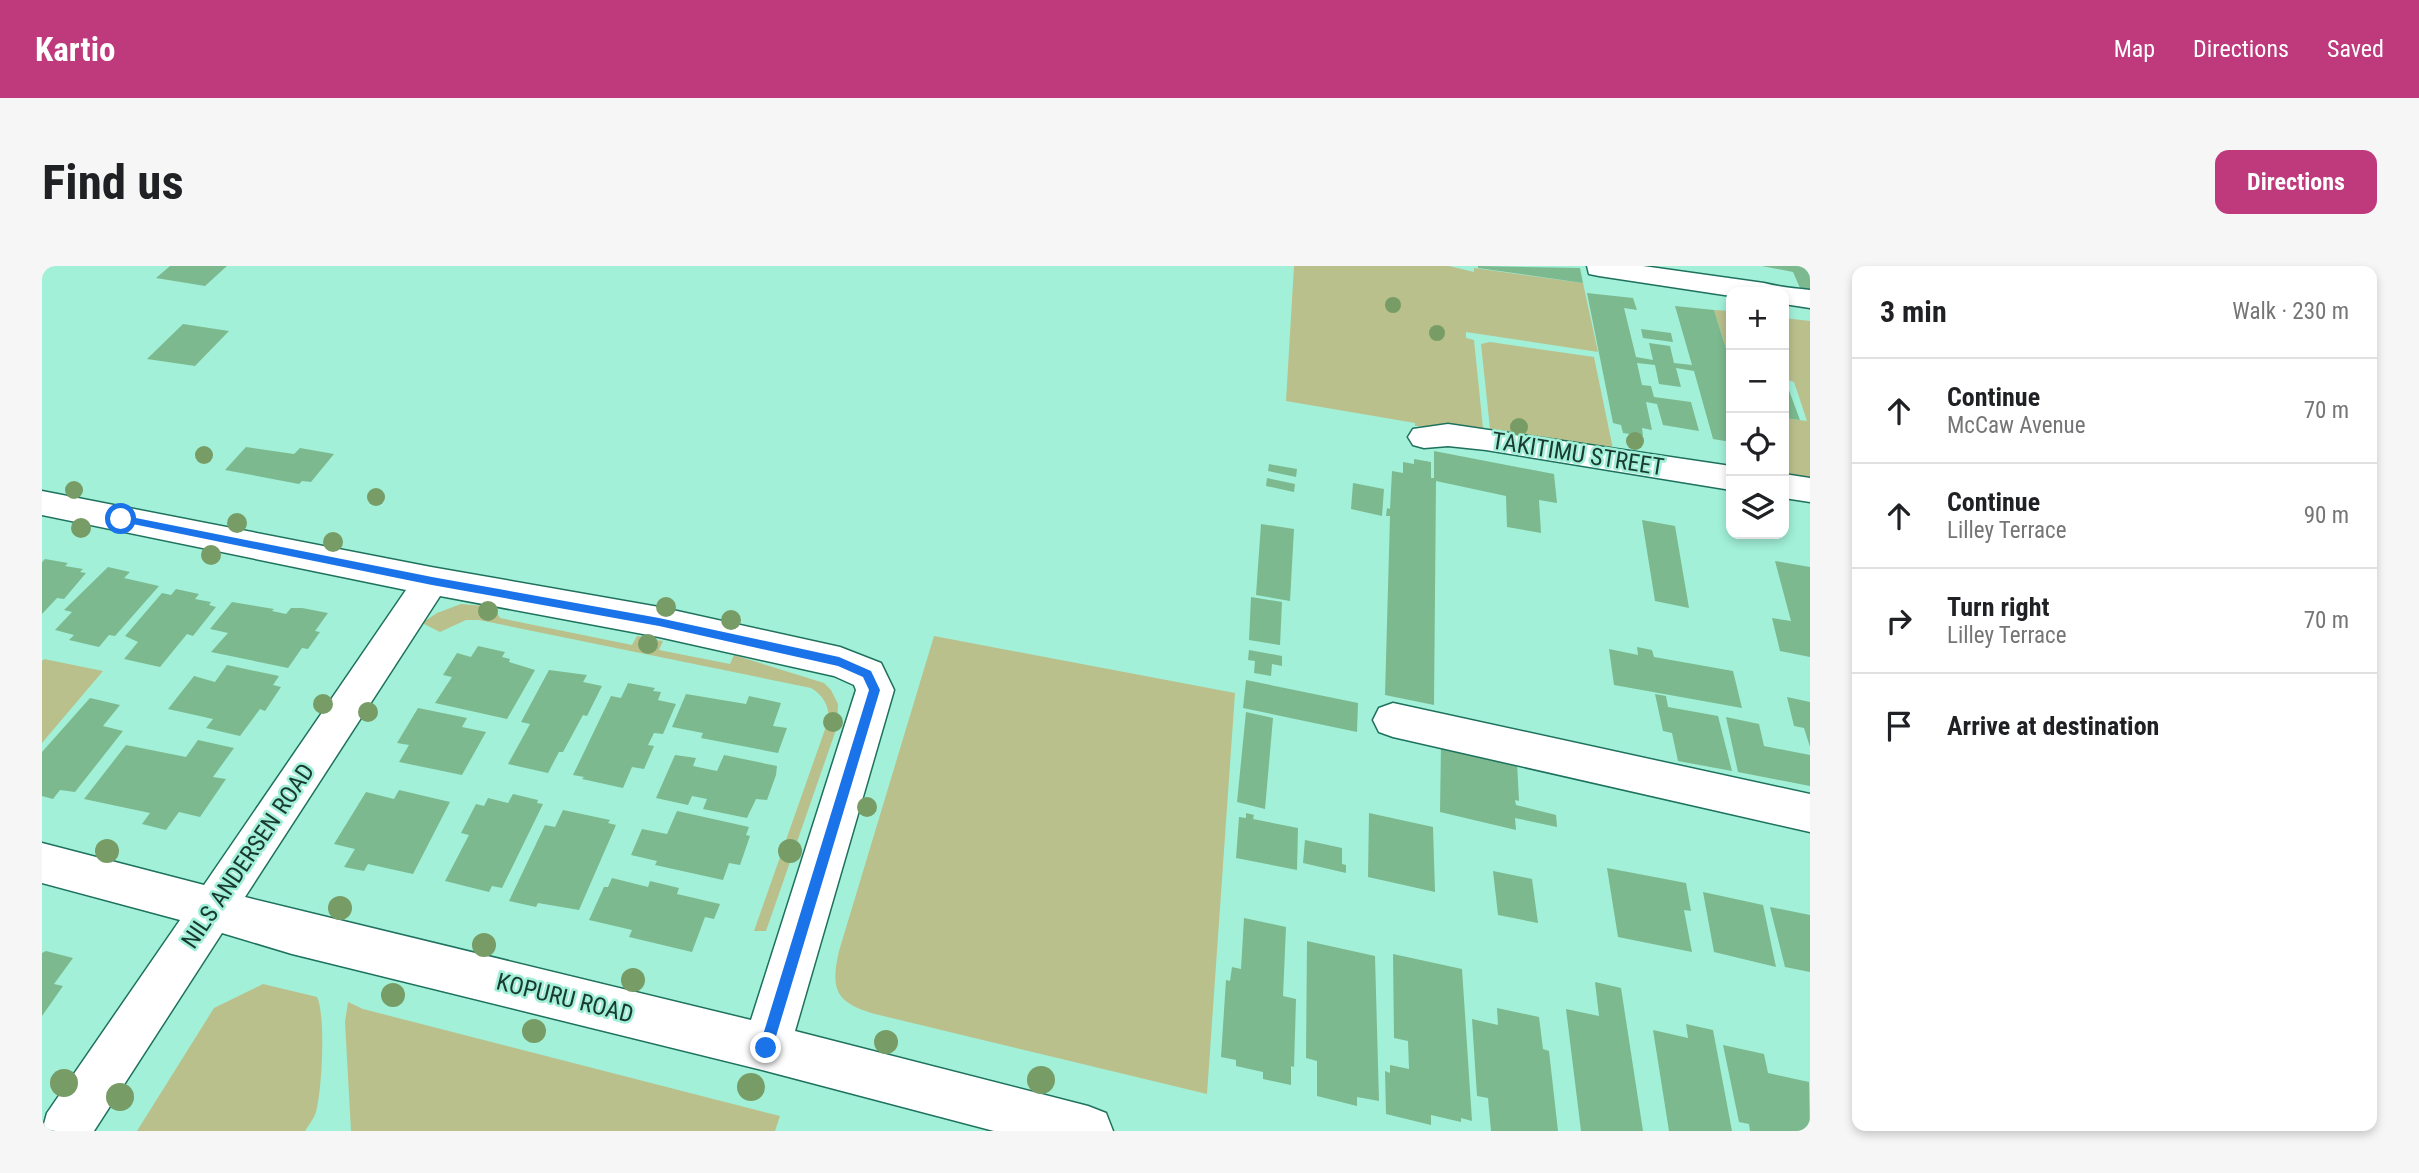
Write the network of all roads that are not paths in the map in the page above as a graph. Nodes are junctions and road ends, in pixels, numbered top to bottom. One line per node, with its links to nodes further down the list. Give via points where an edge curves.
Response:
1 (1599, 268): 2 (street)
2 (1730, 287)
3 (1789, 296): 4 (street)
4 (1810, 299)
5 (1424, 437): 6 (street, TAKITIMU STREET, via 1486,439)
6 (1726, 477)
7 (1789, 487): 8 (street)
8 (1810, 490)
9 (42, 503): 10 (street)
10 (432, 581): 14 (street, NILS ANDERSEN ROAD); 15 (street, via 659,622 839,662 867,674 875,690)
11 (1392, 720): 12 (street)
12 (1810, 813)
13 (42, 863): 14 (street, KOPURU ROAD)
14 (214, 908): 15 (street, KOPURU ROAD, via 292,932); 18 (street, NILS ANDERSEN ROAD)
15 (766, 1048): 16 (street, KOPURU ROAD)
16 (1012, 1122): 17 (street, KOPURU ROAD)
17 (1072, 1129)
18 (65, 1131)

